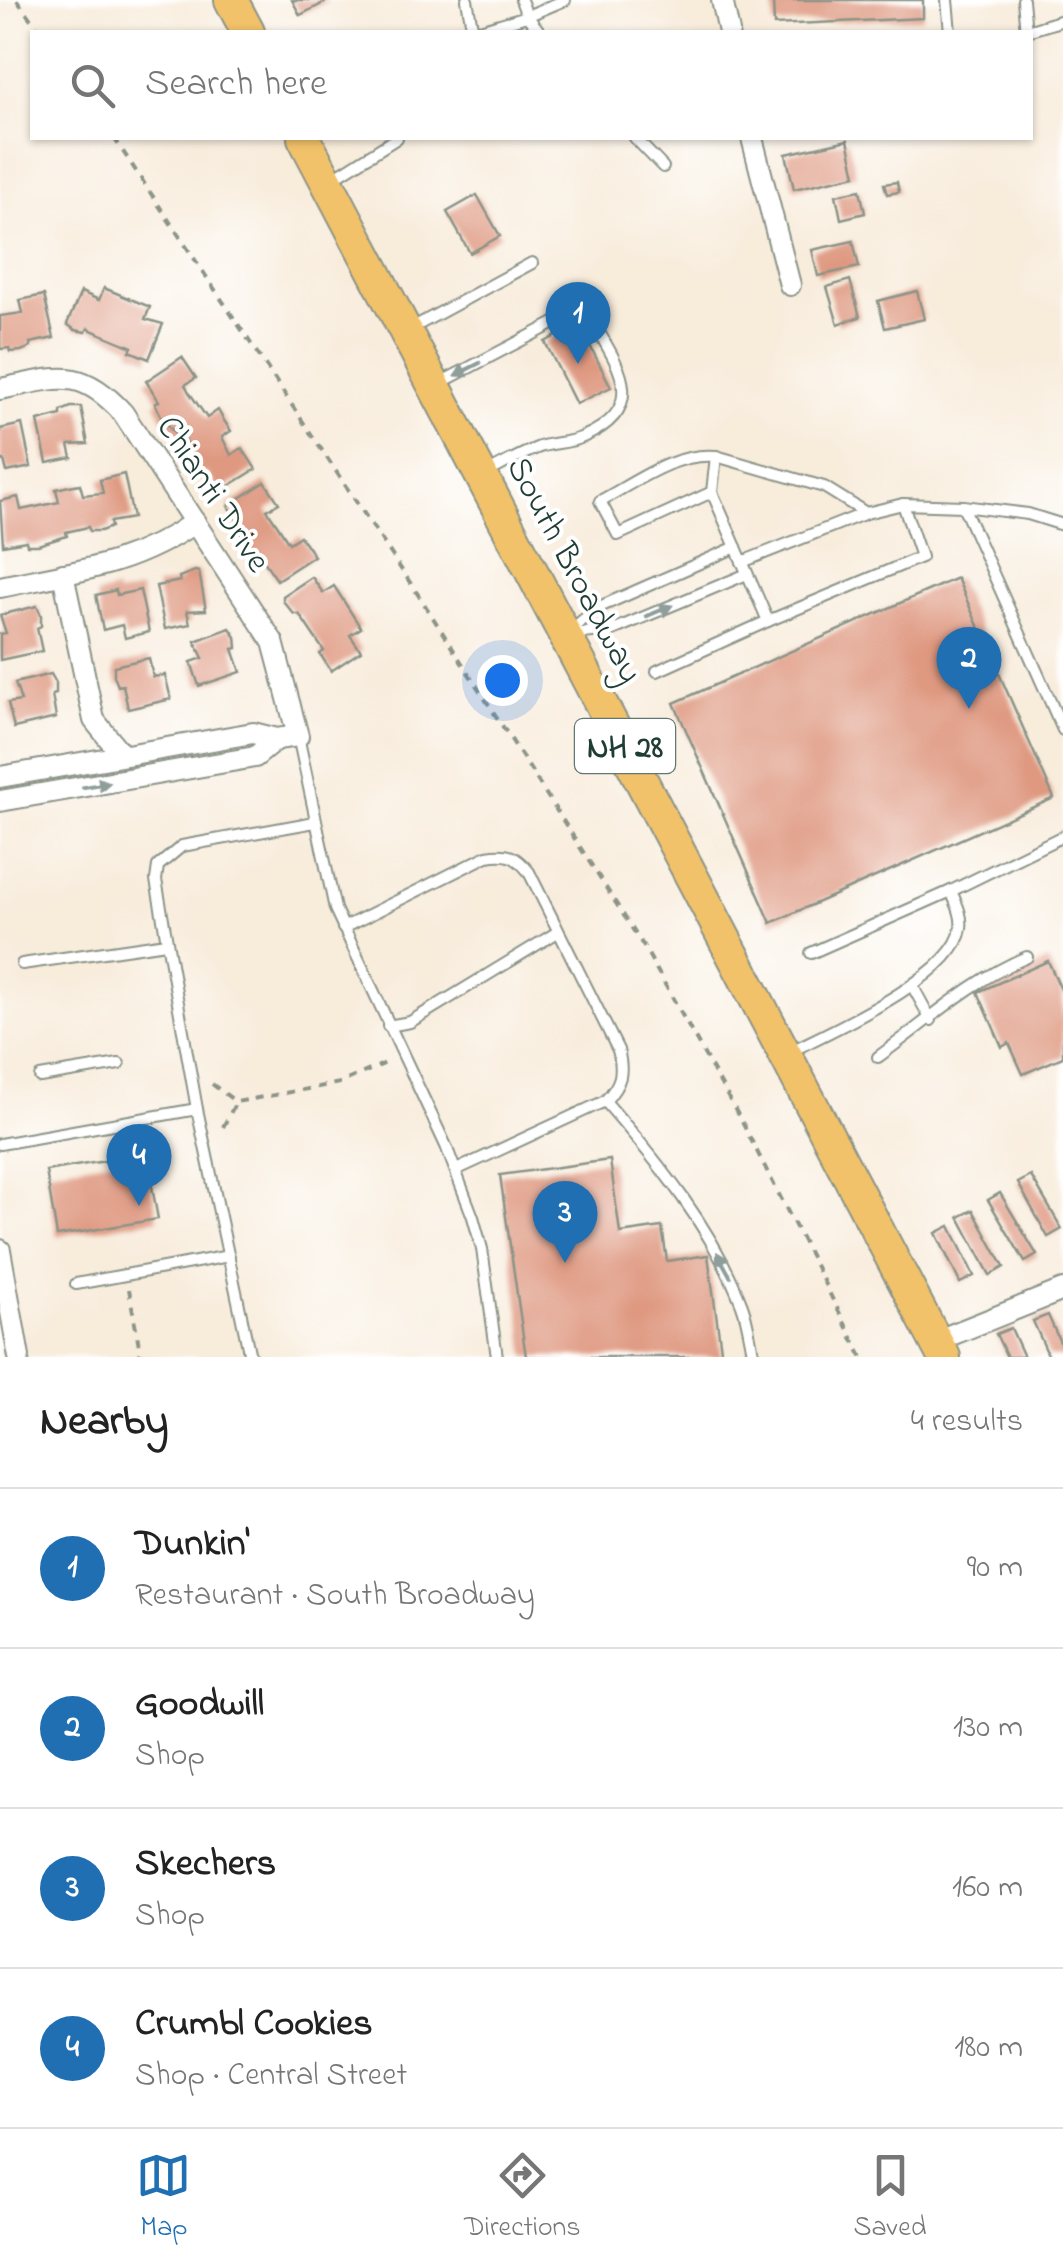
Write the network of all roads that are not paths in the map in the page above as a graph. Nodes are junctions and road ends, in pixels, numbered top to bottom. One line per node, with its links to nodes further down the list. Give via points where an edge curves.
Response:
1 (231, 0): 10 (main road)
2 (467, 0): 11 (lane)
3 (521, 0): 8 (lane)
4 (565, 0): 8 (lane)
5 (722, 0): 14 (street)
6 (947, 0): 15 (lane)
7 (1023, 0): 16 (lane)
8 (527, 16): 12 (lane); 13 (lane)
9 (1063, 20): 17 (lane)
10 (247, 30)
11 (473, 30)
12 (480, 30)
13 (538, 30)
14 (729, 30)
15 (950, 30)
16 (1025, 30)
17 (1031, 30)
18 (305, 140): 23 (main road, South Broadway / NH 28)
19 (394, 140): 23 (lane)
20 (637, 140): 22 (lane)
21 (753, 140): 25 (street)
22 (662, 168)
23 (328, 183): 26 (main road, South Broadway / NH 28)
24 (532, 264): 26 (lane)
25 (790, 285)
26 (407, 331): 27 (main road, South Broadway / NH 28)
27 (435, 386): 30 (main road, South Broadway / NH 28); 30 (lane, one-way to 27, via 538,448 586,436 620,410 624,390 612,355 593,322 570,315)
28 (0, 390): 35 (street, Chianti Drive, via 70,377 92,384 123,413)
29 (716, 456): 31 (lane); 31 (lane, via 676,460 600,501 618,535); 34 (lane, via 824,487)
30 (482, 475): 43 (main road, South Broadway / NH 28)
31 (712, 492): 37 (lane)
32 (902, 504): 33 (lane); 34 (lane); 42 (lane, via 921,557)
33 (963, 506): 36 (lane); 46 (lane)
34 (866, 513): 38 (lane)
35 (195, 522): 39 (street, via 128,559); 47 (street, Chianti Drive, via 273,642)
36 (1063, 524)
37 (736, 548): 38 (lane); 43 (lane, via 596,608)
38 (742, 562): 40 (lane)
39 (64, 574): 41 (street); 45 (street)
40 (747, 574): 42 (lane); 43 (lane, one-way to 40, via 614,630)
41 (0, 587)
42 (768, 621): 44 (lane)
43 (566, 634): 64 (main road, South Broadway / NH 28)
44 (657, 671)
45 (94, 720): 48 (street); 49 (street)
46 (1063, 730)
47 (288, 738): 48 (street, via 252,733); 51 (street, one-way to 47, via 254,757); 52 (lane)
48 (122, 754): 49 (street)
49 (80, 762): 50 (street)
50 (0, 777)
51 (0, 802)
52 (315, 822): 55 (lane); 57 (lane, via 182,846 167,855 156,880)
53 (1063, 836): 54 (lane)
54 (951, 892): 58 (lane); 61 (lane, via 961,915 959,938)
55 (342, 928): 56 (lane, via 503,853 529,872); 63 (lane)
56 (556, 933): 63 (lane, via 410,1022); 68 (lane, via 618,1050 618,1086)
57 (166, 942): 60 (lane); 69 (lane)
58 (811, 953)
59 (1027, 957): 62 (lane, via 984,978)
60 (22, 964)
61 (912, 985): 62 (lane); 64 (lane)
62 (931, 1020): 65 (lane)
63 (388, 1026): 71 (lane)
64 (787, 1053): 78 (main road, South Broadway / NH 28)
65 (878, 1057)
66 (119, 1064): 67 (lane)
67 (40, 1078)
68 (605, 1101): 71 (lane); 82 (lane, one-way to 68, via 744,1310 711,1242 653,1156)
69 (197, 1109): 70 (lane); 73 (lane)
70 (0, 1144)
71 (456, 1170): 81 (lane, via 482,1249)
72 (0, 1250): 77 (street)
73 (228, 1256): 75 (lane); 80 (lane)
74 (1063, 1272): 76 (street)
75 (76, 1284)
76 (1057, 1293): 78 (street)
77 (6, 1318): 79 (street)
78 (940, 1349)
79 (19, 1357)
80 (250, 1357)
81 (497, 1357)
82 (754, 1357)

